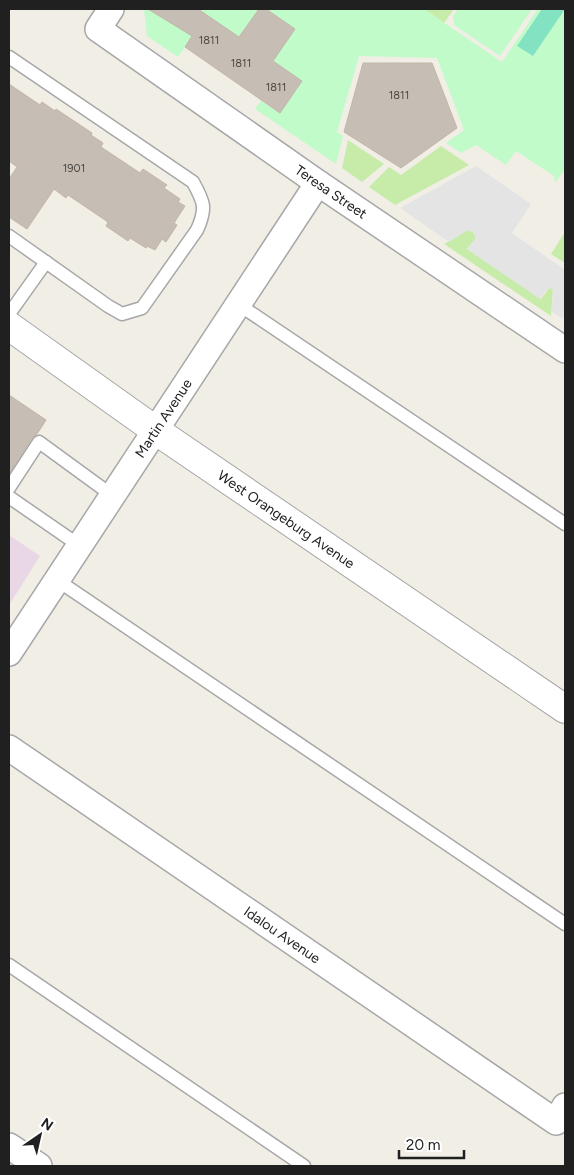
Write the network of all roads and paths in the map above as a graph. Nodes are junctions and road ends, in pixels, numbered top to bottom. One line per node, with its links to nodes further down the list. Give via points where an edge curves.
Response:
1 (104, 19): 3 (street, Teresa Street)
2 (9, 57): 5 (lane, via 193,182 203,200 202,219 197,230 142,308 122,314)
3 (318, 183): 6 (street, Martin Avenue); 9 (street, Teresa Street)
4 (9, 236): 5 (lane)
5 (46, 262): 7 (lane)
6 (238, 304): 10 (street, Martin Avenue); 14 (lane)
7 (9, 314)
8 (9, 326): 10 (street, West Orangeburg Avenue)
9 (565, 350)
10 (155, 430): 13 (street, Martin Avenue); 18 (street, West Orangeburg Avenue)
11 (9, 488): 13 (lane, via 39,442)
12 (9, 496): 15 (lane)
13 (112, 496): 15 (street, Martin Avenue)
14 (565, 524)
15 (80, 546): 16 (street, Martin Avenue)
16 (57, 580): 17 (street, Martin Avenue); 20 (lane)
17 (9, 653)
18 (565, 709)
19 (9, 748): 22 (street, Idalou Avenue)
20 (565, 924)
21 (9, 965): 25 (lane)
22 (561, 1114)
23 (9, 1146): 24 (street)
24 (39, 1166)
25 (304, 1166)

